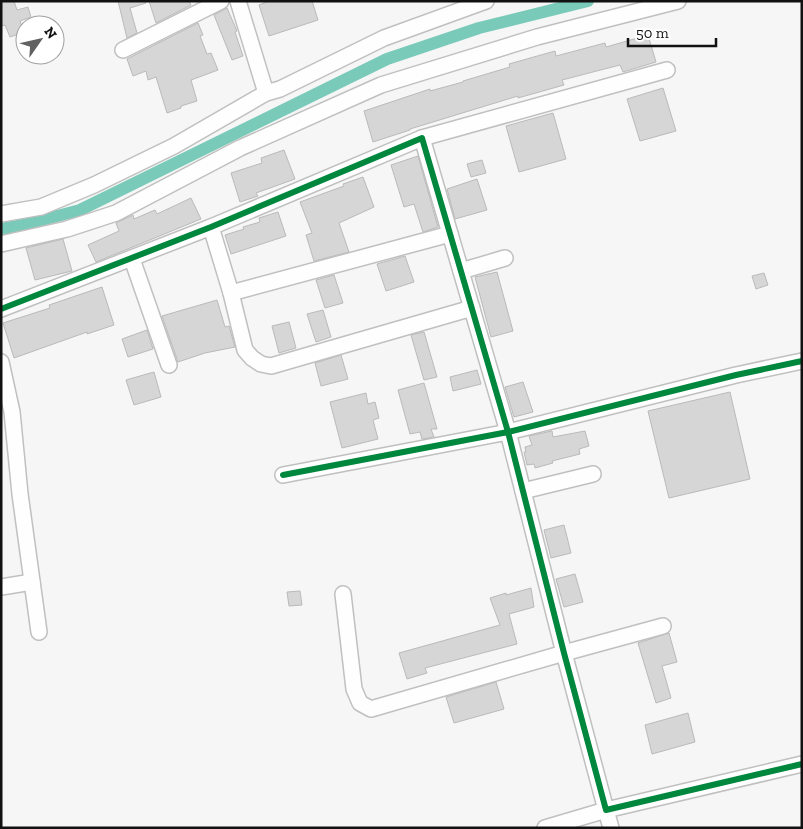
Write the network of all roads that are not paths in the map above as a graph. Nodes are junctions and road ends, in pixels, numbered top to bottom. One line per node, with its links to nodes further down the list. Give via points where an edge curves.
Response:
1 (221, 1): 5 (street)
2 (238, 1): 7 (street)
3 (486, 1): 7 (street, via 384,38)
4 (678, 1): 12 (street, via 537,37 381,85 240,148 116,213 67,229)
5 (123, 50)
6 (666, 70): 8 (street)
7 (266, 93): 9 (street, via 174,146 94,185 41,207)
8 (422, 138): 10 (street); 11 (street)
9 (1, 214)
10 (211, 227): 14 (street); 16 (street)
11 (450, 234): 15 (street); 16 (street)
12 (1, 244)
13 (505, 258): 15 (street)
14 (132, 259): 18 (street); 21 (street)
15 (461, 271): 17 (street)
16 (232, 293): 17 (street, via 245,350 260,364 271,366)
17 (472, 308): 22 (street)
18 (1, 309)
19 (802, 361): 22 (street)
20 (1, 362): 26 (street, via 12,412)
21 (169, 365)
22 (508, 432): 23 (street); 25 (street)
23 (283, 474)
24 (593, 474): 25 (street)
25 (523, 491): 31 (street)
26 (32, 582): 27 (street); 30 (street)
27 (1, 586)
28 (342, 594): 31 (street, via 354,689 360,703 371,709)
29 (663, 626): 31 (street)
30 (40, 632)
31 (564, 653): 33 (street)
32 (802, 764): 33 (street)
33 (606, 810): 34 (street); 35 (street)
34 (545, 828)
35 (610, 828)

